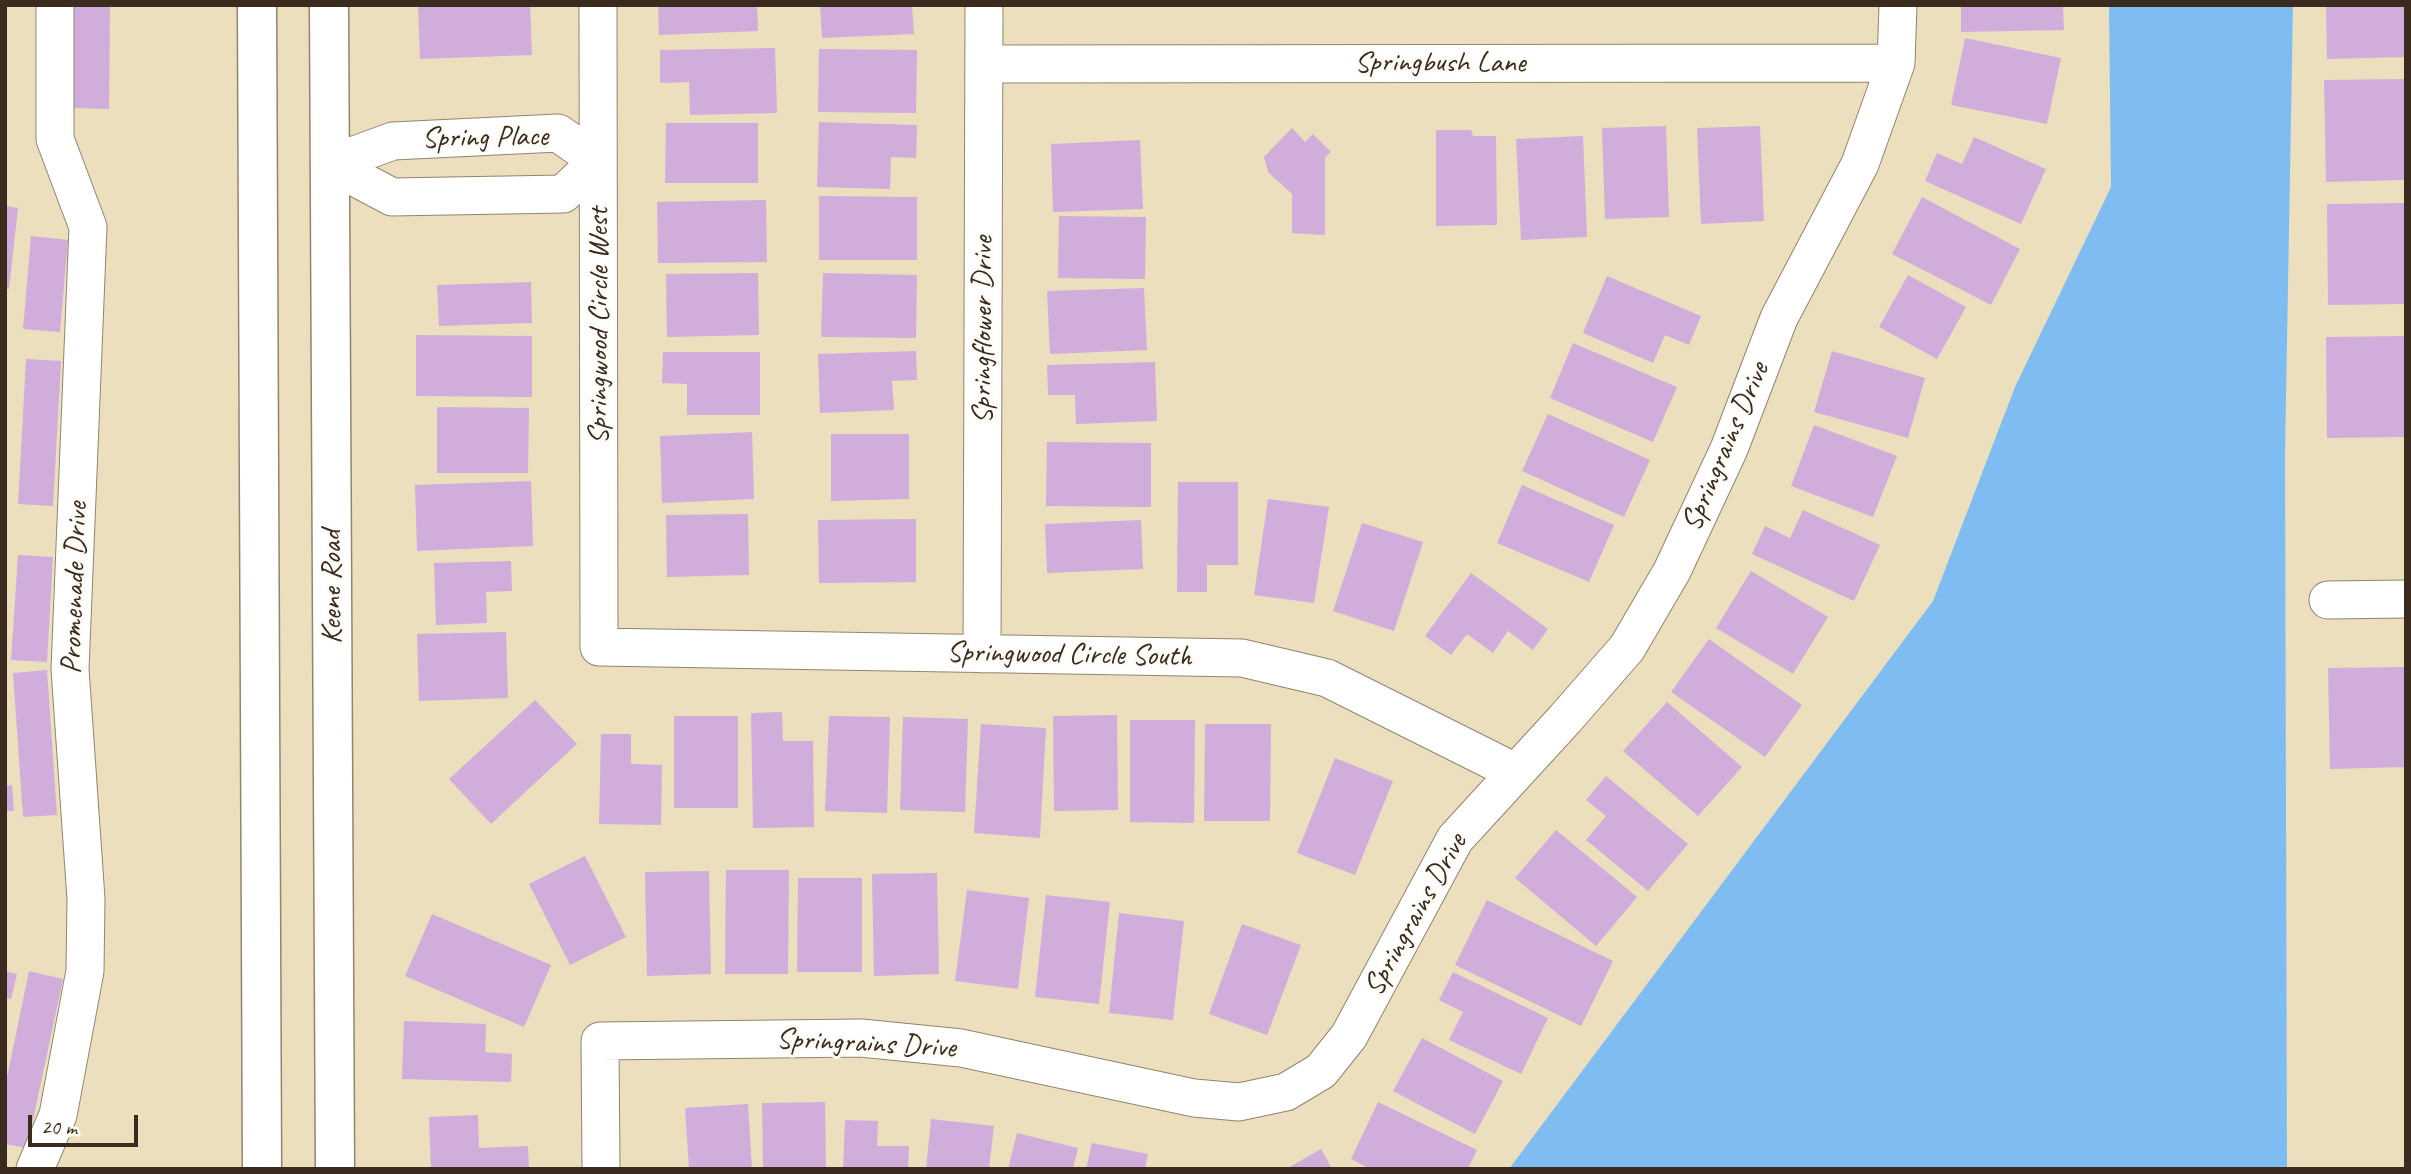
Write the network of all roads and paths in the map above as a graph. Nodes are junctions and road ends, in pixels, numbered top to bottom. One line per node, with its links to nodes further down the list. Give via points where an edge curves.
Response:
1 (55, 5): 16 (street, Promenade Drive, via 55,139 88,227 70,669 86,899 85,971 58,1115)
2 (257, 5): 17 (main road)
3 (329, 5): 10 (main road, Keene Road)
4 (598, 5): 9 (street, Springwood Circle West)
5 (984, 5): 8 (street, Springflower Drive)
6 (1898, 5): 7 (street, Springrains Drive)
7 (1896, 62): 8 (street, Springbush Lane); 15 (street, Springrains Drive, via 1860,164 1779,318 1729,449 1672,571 1627,648)
8 (984, 64): 14 (street, Springflower Drive)
9 (598, 161): 10 (street, Spring Place, via 558,133 393,141); 10 (street, Spring Place, via 563,194 392,197); 13 (street, Springwood Circle West)
10 (330, 164): 18 (main road, Keene Road)
11 (2406, 599): 12 (street)
12 (2328, 600)
13 (599, 647): 14 (street, Springwood Circle South)
14 (982, 654): 15 (street, Springwood Circle South, via 1242,658 1327,678)
15 (1515, 772): 19 (street, Springrains Drive, via 1455,839 1349,1036 1321,1071 1286,1092 1239,1102 1194,1098 961,1048 860,1038 600,1041)
16 (35, 1169)
17 (262, 1169)
18 (335, 1169)
19 (601, 1169)

